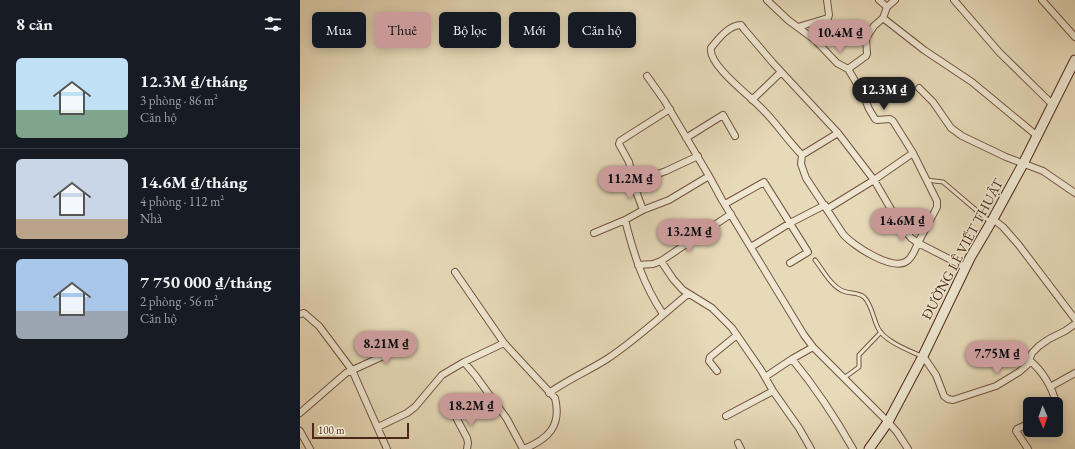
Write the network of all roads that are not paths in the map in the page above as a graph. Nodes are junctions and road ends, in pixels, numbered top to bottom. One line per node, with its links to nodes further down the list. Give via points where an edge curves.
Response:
1 (767, 0): 9 (street)
2 (827, 0): 9 (street, via 828,18)
3 (879, 0): 7 (street)
4 (894, 0): 7 (street)
5 (954, 0): 17 (street, via 998,52)
6 (1042, 0): 10 (street)
7 (887, 7): 8 (street)
8 (883, 18): 12 (street, via 866,38 866,56); 20 (street, via 924,50 972,82)
9 (798, 27): 12 (street, via 837,63)
10 (1075, 37)
11 (1075, 60): 17 (main road, ĐƯỜNG LÊ VIẾT THUẬT)
12 (848, 69): 23 (street, via 875,119 892,120)
13 (781, 72): 16 (street); 16 (street, via 741,25 734,26 724,34 711,48 711,55); 19 (street)
14 (647, 76): 18 (street)
15 (920, 88): 26 (street, via 951,128 1006,158)
16 (752, 100): 24 (street)
17 (1053, 105): 20 (main road, ĐƯỜNG LÊ VIẾT THUẬT)
18 (670, 109): 22 (street); 30 (street, via 620,141)
19 (838, 133): 24 (street); 28 (street)
20 (1036, 135): 26 (main road, ĐƯỜNG LÊ VIẾT THUẬT)
21 (735, 136): 22 (street, via 722,115)
22 (686, 138): 25 (street)
23 (912, 153): 28 (street); 29 (street)
24 (802, 155): 33 (street, via 801,164 806,178)
25 (698, 156): 27 (street); 30 (street)
26 (1023, 164): 31 (street, via 1043,171); 37 (main road, ĐƯỜNG LÊ VIẾT THUẬT)
27 (709, 176): 32 (street); 34 (street, via 669,200)
28 (874, 180): 33 (street); 40 (street, via 899,223)
29 (926, 180): 37 (lane, via 943,182); 40 (street, via 937,205)
30 (634, 183): 34 (street)
31 (1075, 193)
32 (725, 204): 35 (street); 38 (street, via 764,182)
33 (826, 207): 38 (street); 40 (street, via 849,241 887,261 900,264 907,262)
34 (643, 210): 36 (street)
35 (731, 214): 41 (street); 43 (street)
36 (625, 220): 39 (street); 45 (street)
37 (992, 221): 46 (main road, ĐƯỜNG LÊ VIẾT THUẬT); 51 (street, via 1003,227 1018,244)
38 (790, 223): 41 (street); 44 (street, via 808,252)
39 (594, 233)
40 (918, 243): 46 (street)
41 (751, 247): 57 (street)
42 (815, 260): 53 (lane, via 835,286 842,291 865,298)
43 (661, 261): 45 (street); 48 (street, via 673,279)
44 (790, 263)
45 (638, 265): 50 (street, via 646,286)
46 (965, 267): 58 (main road, ĐƯỜNG LÊ VIẾT THUẬT)
47 (455, 272): 56 (street)
48 (688, 294): 50 (street); 54 (street, via 712,308)
49 (300, 314): 62 (street, via 304,313 319,326)
50 (663, 314): 69 (street, via 607,358)
51 (1075, 319)
52 (1075, 324): 60 (street, via 1043,342)
53 (881, 332): 58 (lane, via 902,347); 66 (lane, via 859,355 859,367)
54 (737, 335): 63 (street, via 710,357 709,361); 65 (street)
55 (408, 341): 62 (street)
56 (504, 343): 61 (street); 69 (street)
57 (813, 347): 59 (street); 66 (street)
58 (923, 356): 60 (street, via 936,375 944,396 953,400 1001,383 1024,368); 74 (main road, ĐƯỜNG LÊ VIẾT THUẬT)
59 (792, 359): 65 (street); 83 (street, via 825,404)
60 (1029, 360): 67 (street)
61 (464, 362): 76 (street, via 442,375 415,407); 81 (street, via 507,419)
62 (352, 370): 72 (street, via 334,382); 76 (street)
63 (717, 371)
64 (1075, 373): 67 (street)
65 (765, 377): 68 (street)
66 (844, 378): 74 (street)
67 (1050, 387): 70 (street)
68 (772, 391): 73 (street); 82 (street)
69 (549, 393): 81 (street, via 555,398 557,408 554,427 536,444)
70 (1054, 397)
71 (451, 408): 80 (street, via 467,438)
72 (300, 413)
73 (726, 416)
74 (888, 422): 84 (main road, ĐƯỜNG LÊ VIẾT THUẬT); 85 (street)
75 (1023, 426): 86 (street, via 1016,431)
76 (378, 428): 79 (street)
77 (300, 431): 78 (street)
78 (310, 449)
79 (386, 449)
80 (467, 449)
81 (523, 449)
82 (812, 449)
83 (853, 449)
84 (870, 449)
85 (908, 449)
86 (1028, 449)

